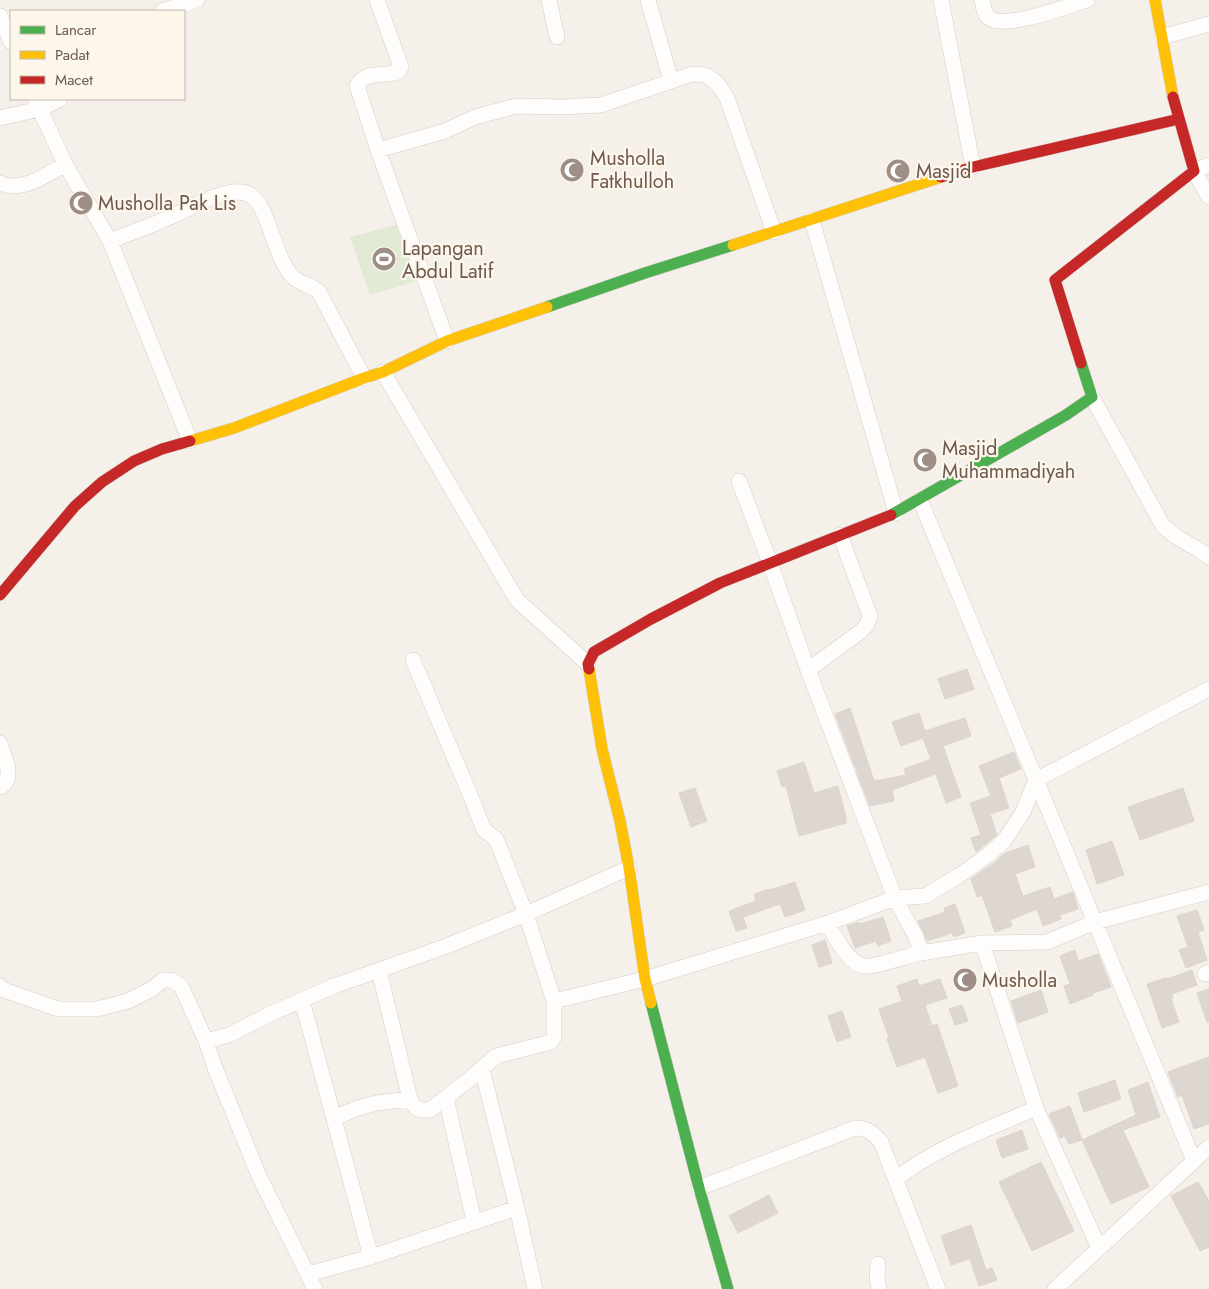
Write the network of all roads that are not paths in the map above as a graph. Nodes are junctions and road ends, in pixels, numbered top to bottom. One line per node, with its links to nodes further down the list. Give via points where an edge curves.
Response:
1 (197, 0): 9 (street)
2 (377, 0): 20 (street, via 401,66 398,72 365,78 357,86)
3 (549, 0): 12 (street)
4 (648, 0): 15 (street)
5 (941, 0): 23 (street)
6 (982, 0): 7 (street, via 989,18 1011,22)
7 (1087, 0)
8 (1155, 0): 13 (street)
9 (166, 10)
10 (0, 16): 14 (street)
11 (1209, 24): 13 (street)
12 (557, 37)
13 (1162, 38): 19 (street)
14 (10, 40)
15 (671, 81): 20 (street, via 601,105 516,106); 28 (street, via 692,74 705,75 720,86)
16 (56, 100): 17 (street)
17 (38, 104): 18 (street); 21 (street)
18 (0, 118)
19 (1179, 119): 23 (street); 24 (street)
20 (378, 150): 30 (street)
21 (64, 164): 25 (street, via 39,179 18,186); 29 (street)
22 (1209, 165): 24 (street)
23 (972, 167): 27 (street)
24 (1194, 171): 26 (street); 33 (street, via 1055,280)
25 (0, 183)
26 (1209, 197)
27 (812, 220): 28 (street); 37 (street)
28 (774, 232): 30 (street)
29 (110, 241): 32 (street, via 210,198 227,193 251,194 259,204 282,260 294,277 319,292); 34 (street)
30 (447, 341): 31 (street)
31 (383, 372): 32 (street); 43 (street, via 517,600)
32 (364, 378): 34 (street, via 234,428)
33 (1092, 397): 36 (street); 39 (street, via 1163,526)
34 (190, 441): 41 (street, via 134,461 102,482 75,506)
35 (739, 481): 40 (street)
36 (920, 500): 37 (street); 47 (street)
37 (896, 513): 38 (street)
38 (840, 535): 40 (street); 44 (street, via 870,616 860,632)
39 (1209, 556)
40 (770, 563): 43 (street, via 720,583 651,619 594,652); 44 (street)
41 (0, 595)
42 (413, 660): 52 (street, via 484,830 496,839)
43 (588, 664): 49 (street, via 602,749)
44 (808, 670): 51 (street)
45 (1209, 689): 47 (street)
46 (0, 743): 48 (street, via 9,777)
47 (1036, 780): 51 (street, via 1023,812 1004,841 988,855 925,896); 53 (street)
48 (0, 787)
49 (629, 868): 52 (street); 58 (street)
50 (1209, 892): 53 (street)
51 (895, 898): 54 (street); 56 (street)
52 (526, 914): 57 (street); 61 (street)
53 (1095, 922): 55 (street, via 1047,942); 69 (street)
54 (828, 923): 56 (street, via 848,955 865,967); 58 (street)
55 (982, 943): 56 (street); 66 (street)
56 (921, 953)
57 (379, 970): 60 (street); 65 (street)
58 (645, 979): 61 (street); 71 (street)
59 (0, 986): 62 (street, via 58,1008 98,1009 128,1001 163,980 171,980 181,986)
60 (302, 1000): 62 (street, via 229,1035); 67 (street)
61 (554, 1001): 63 (street, via 554,1038 551,1042 496,1056)
62 (206, 1041): 77 (street, via 259,1176)
63 (482, 1069): 64 (street); 72 (street)
64 (446, 1098): 65 (street, via 430,1110 422,1111 414,1107); 73 (street)
65 (410, 1099): 67 (street, via 377,1103)
66 (1036, 1108): 70 (street, via 945,1149); 74 (street)
67 (334, 1118): 75 (street)
68 (1209, 1147): 69 (street)
69 (1194, 1161): 74 (street)
70 (896, 1180): 71 (street, via 881,1142 871,1130 855,1128); 82 (street)
71 (699, 1188): 80 (street)
72 (517, 1208): 73 (street); 79 (street)
73 (474, 1221): 75 (street)
74 (1098, 1248): 83 (street)
75 (371, 1257): 77 (street)
76 (878, 1264): 81 (street, via 876,1278)
77 (308, 1274): 78 (street)
78 (315, 1289)
79 (535, 1289)
80 (728, 1289)
81 (879, 1289)
82 (938, 1289)
83 (1055, 1289)

